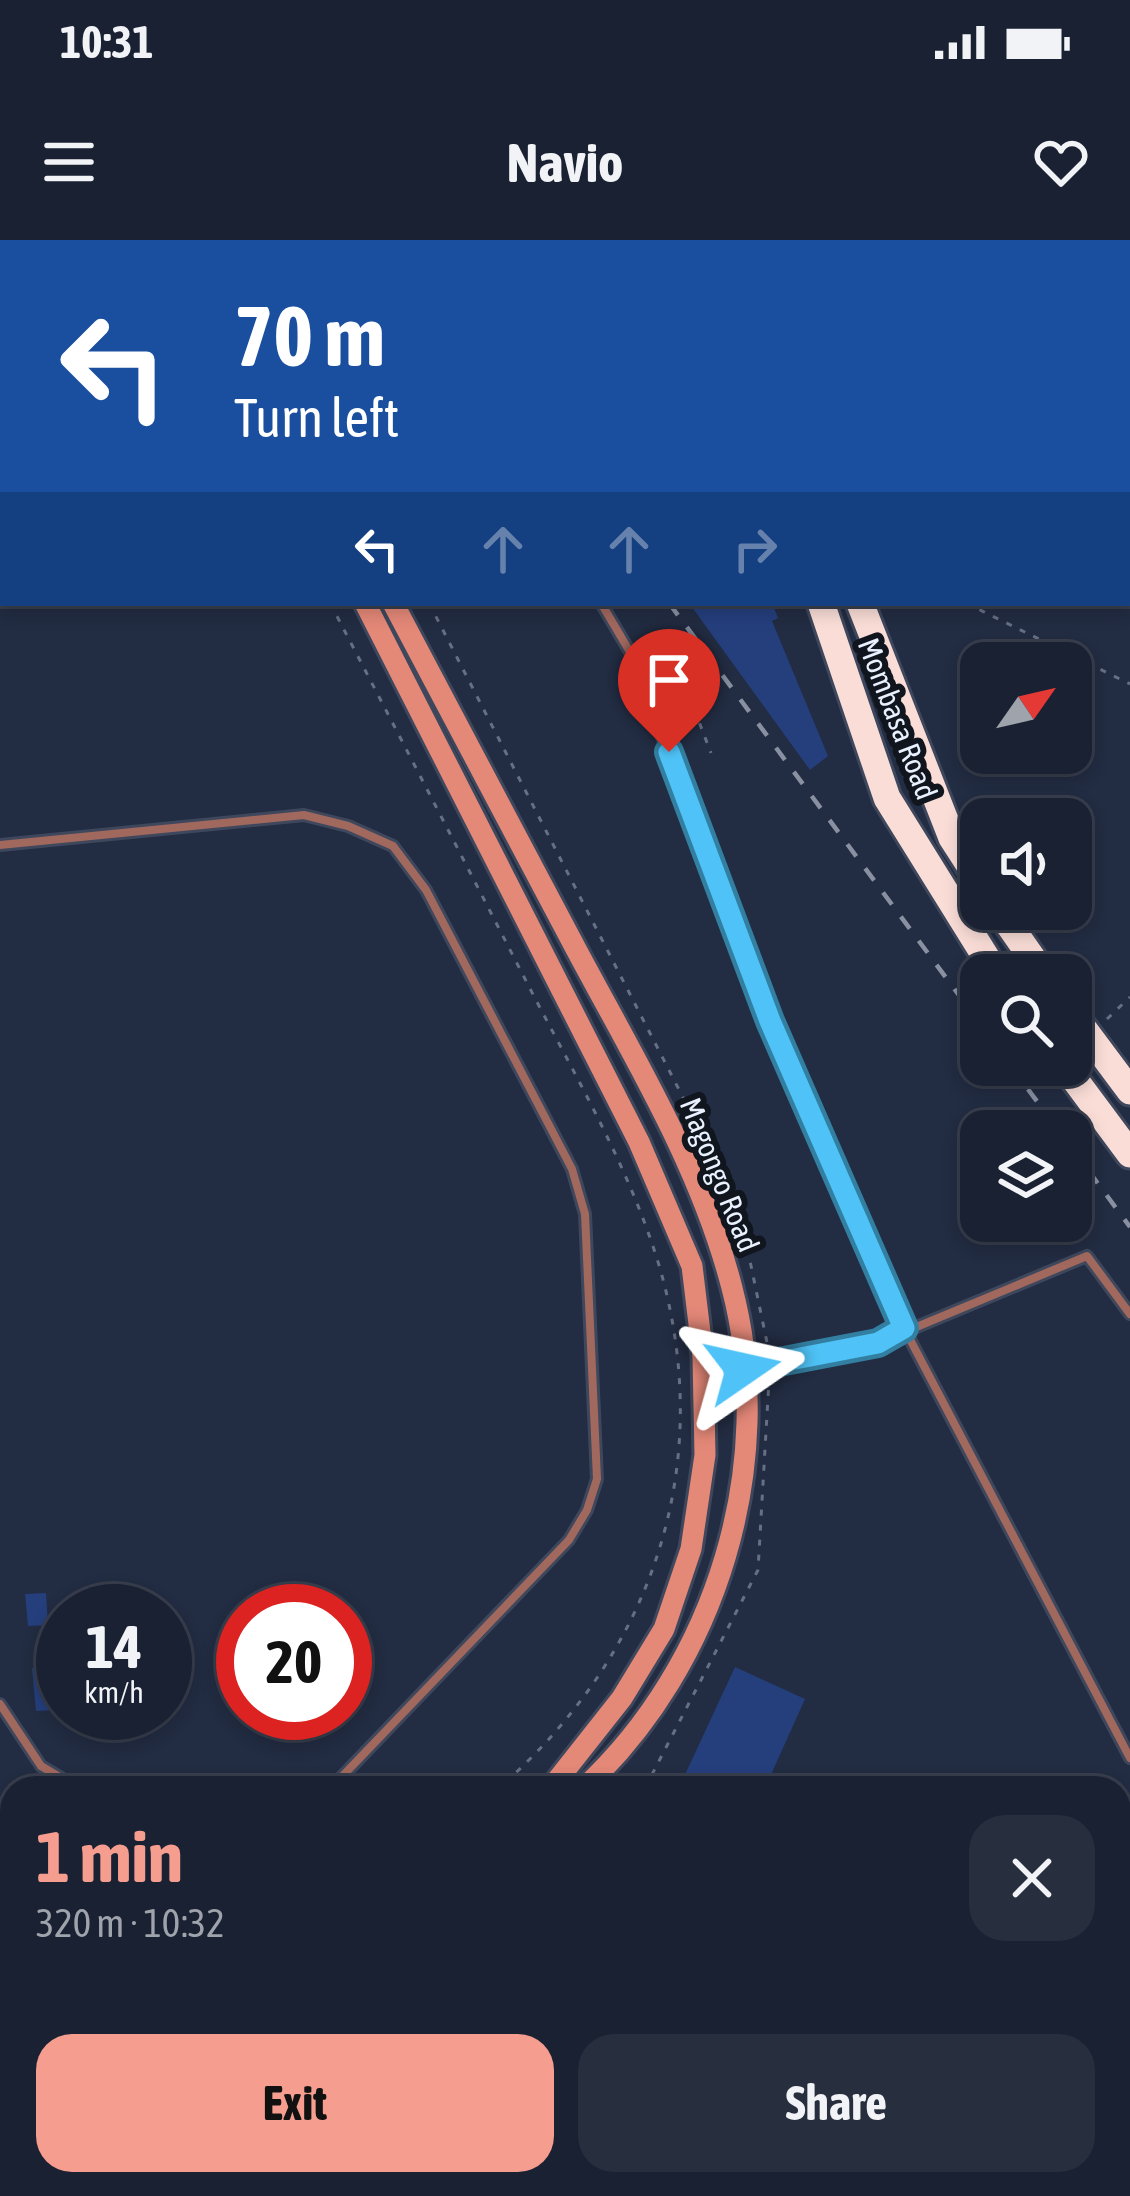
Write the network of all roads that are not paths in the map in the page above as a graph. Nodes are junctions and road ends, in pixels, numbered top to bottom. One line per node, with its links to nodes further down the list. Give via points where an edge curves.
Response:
1 (367, 606): 13 (main road, Magongo Road)
2 (395, 606): 12 (main road, Magongo Road)
3 (603, 606): 16 (lane, via 630,652 770,1021)
4 (822, 606): 8 (highway, Mombasa Road, via 887,798)
5 (861, 606): 7 (highway, Mombasa Road)
6 (0, 845): 21 (lane, via 304,815 393,846 426,890 572,1169 585,1214 597,1478 587,1510 569,1540)
7 (960, 850)
8 (983, 954)
9 (1092, 1041): 11 (highway)
10 (1080, 1086): 14 (highway)
11 (1130, 1091)
12 (670, 1125): 13 (main road); 17 (main road, Magongo Road, via 733,1290)
13 (639, 1142): 22 (main road, Magongo Road, via 692,1266 705,1455 691,1549 664,1629)
14 (1130, 1154)
15 (1130, 1314): 16 (lane, via 1087,1256)
16 (904, 1328): 17 (lane, via 878,1343); 19 (lane)
17 (743, 1369): 23 (main road, Magongo Road, via 734,1536 715,1595 662,1695)
18 (0, 1703): 20 (lane, via 41,1766)
19 (1130, 1758)
20 (58, 1776)
21 (343, 1776)
22 (560, 1776)
23 (594, 1776)

